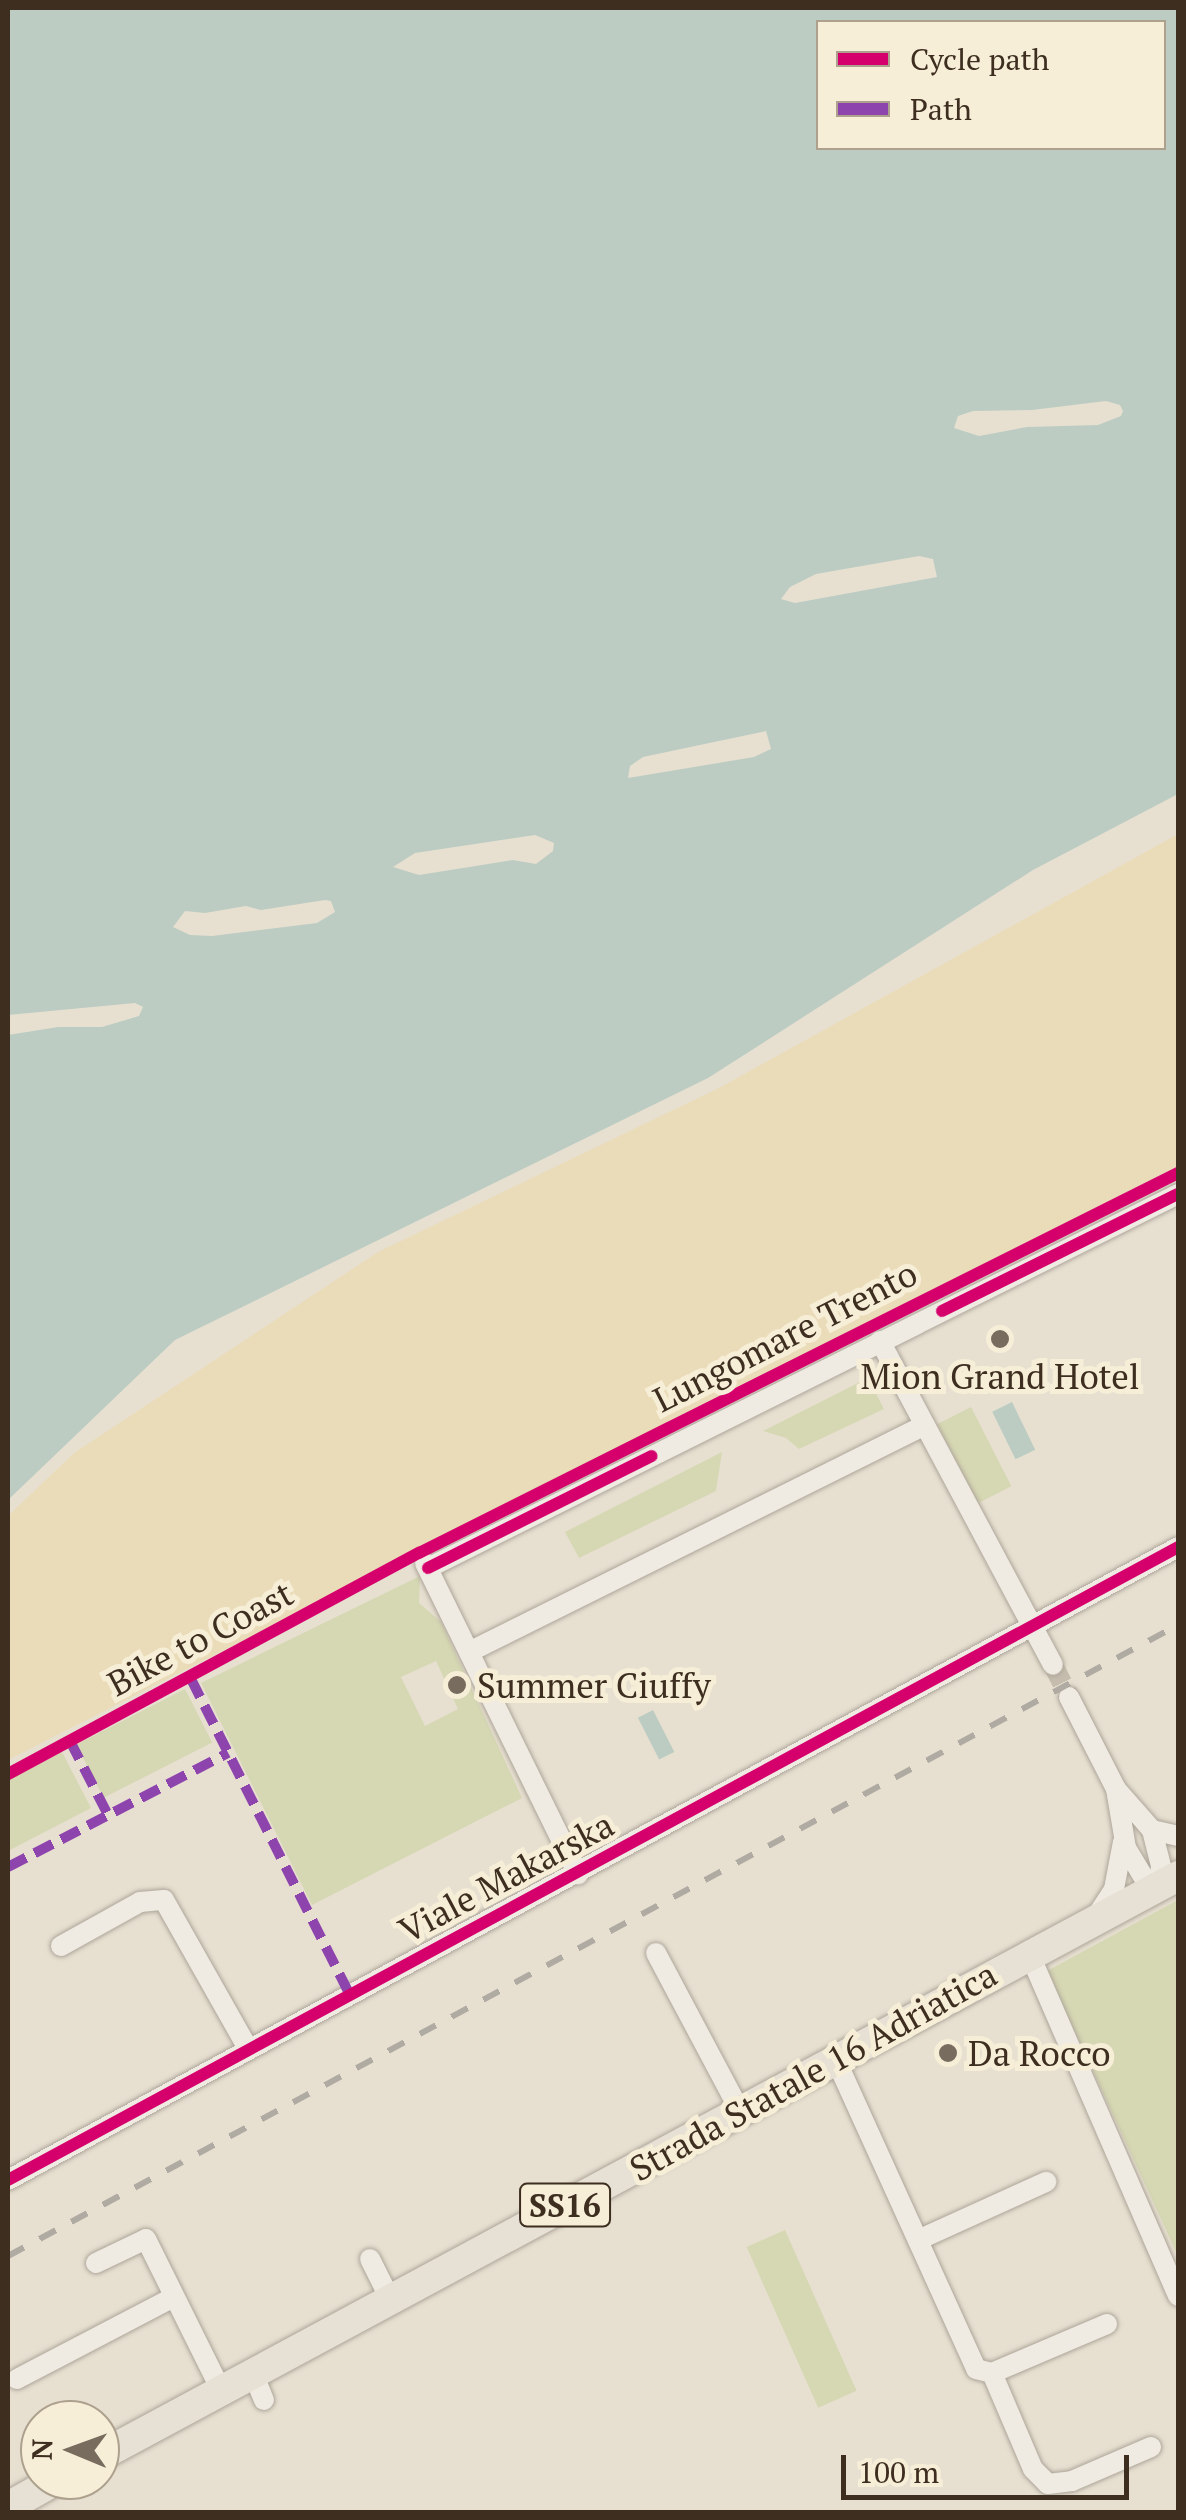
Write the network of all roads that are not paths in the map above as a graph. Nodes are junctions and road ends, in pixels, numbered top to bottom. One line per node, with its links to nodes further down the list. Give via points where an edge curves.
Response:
1 (1178, 1194): 2 (street, Lungomare Trento)
2 (880, 1341): 3 (street); 5 (street, Lungomare Trento)
3 (925, 1425): 6 (street); 7 (street)
4 (1178, 1547): 6 (street, Viale Makarska)
5 (427, 1566): 7 (street, Viale Makarska)
6 (1033, 1626): 8 (street); 14 (street, Viale Makarska)
7 (469, 1652): 14 (street, Viale Makarska)
8 (1053, 1665)
9 (1069, 1696): 10 (street)
10 (1116, 1789): 11 (street); 13 (street)
11 (1152, 1830): 12 (street); 15 (street)
12 (1178, 1836)
13 (1124, 1840): 15 (street, via 1139,1872); 16 (street, via 1109,1900)
14 (578, 1874): 20 (street, Viale Makarska)
15 (1168, 1882): 16 (main road, Strada Statale 16 Adriatica / SS16)
16 (1091, 1924): 19 (main road, Strada Statale 16 Adriatica / SS16)
17 (61, 1946): 20 (street, via 140,1902 164,1900)
18 (656, 1953): 22 (street)
19 (1029, 1953): 21 (main road, Strada Statale 16 Adriatica / SS16); 28 (street)
20 (249, 2050): 23 (street, Viale Makarska)
21 (836, 2060): 22 (main road, Strada Statale 16 Adriatica / SS16); 25 (street)
22 (740, 2111): 30 (main road, Strada Statale 16 Adriatica / SS16)
23 (8, 2180)
24 (1046, 2182): 25 (street)
25 (918, 2240): 32 (street, via 976,2369)
26 (370, 2259): 30 (street)
27 (96, 2263): 29 (street, via 146,2240)
28 (1178, 2296)
29 (174, 2297): 33 (street); 34 (street)
30 (391, 2301): 34 (main road, Strada Statale 16 Adriatica / SS16, via 258,2386)
31 (1107, 2324): 32 (street)
32 (988, 2374): 36 (street, via 1034,2469 1048,2484 1072,2481)
33 (17, 2379)
34 (222, 2390): 35 (main road, Strada Statale 16 Adriatica / SS16)
35 (120, 2445)
36 (1151, 2447)

